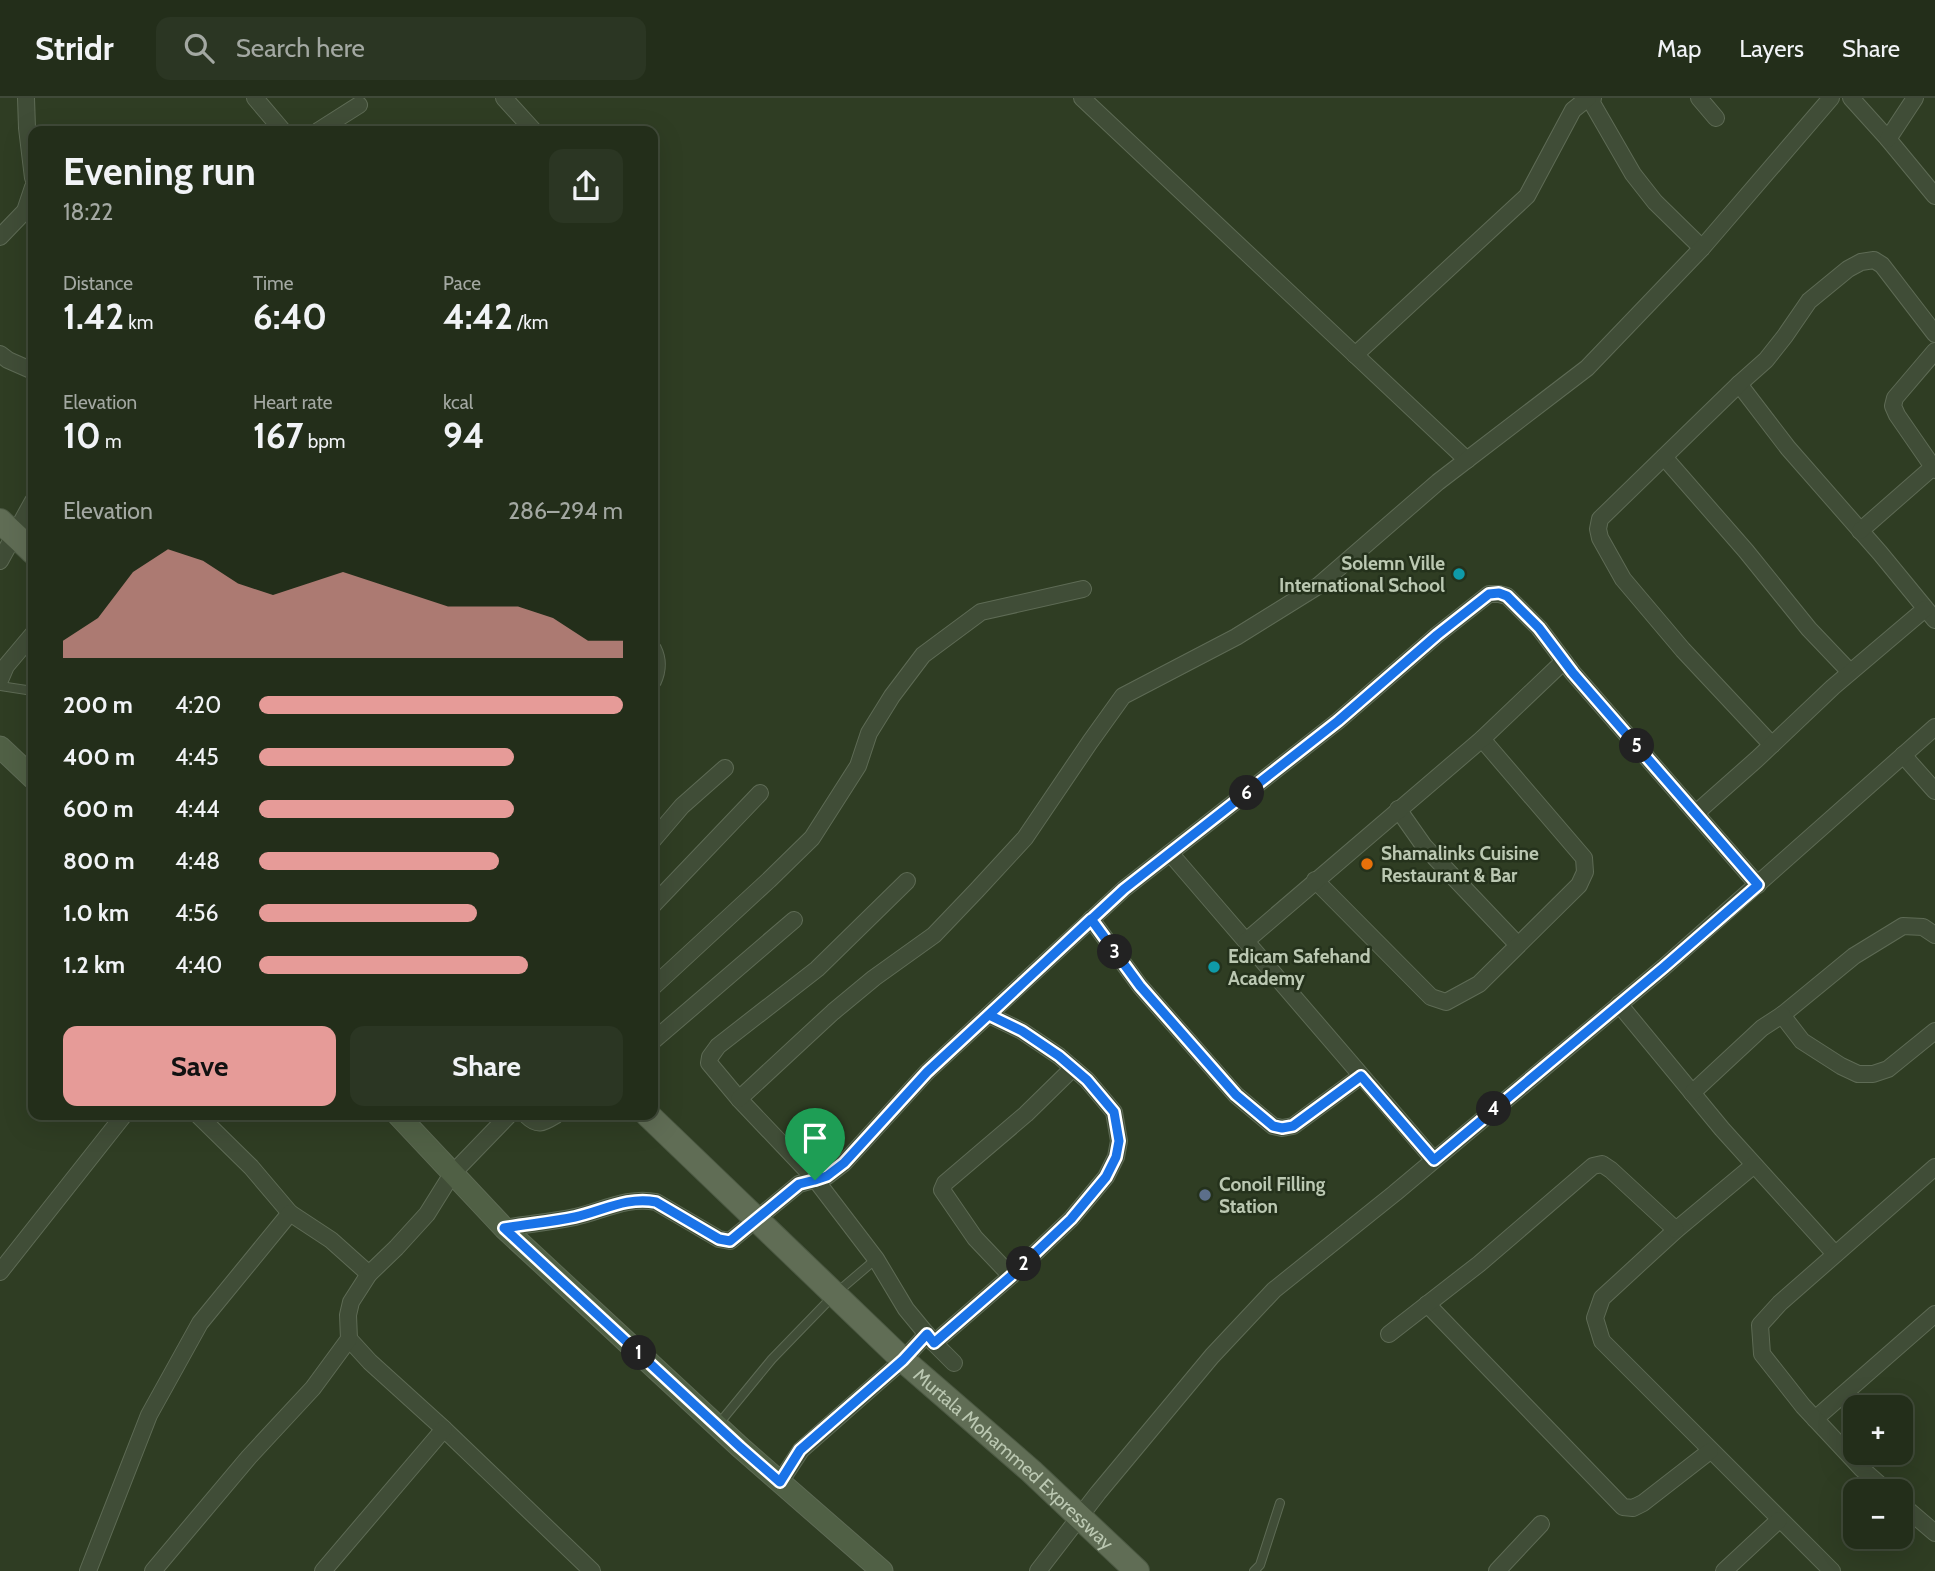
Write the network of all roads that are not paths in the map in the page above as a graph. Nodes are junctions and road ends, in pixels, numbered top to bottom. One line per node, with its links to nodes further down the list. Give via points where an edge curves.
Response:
1 (26, 98): 15 (street)
2 (255, 98): 12 (street)
3 (504, 98): 14 (street)
4 (1082, 98): 24 (street)
5 (1591, 98): 20 (street, via 1633,174); 24 (street, via 1573,110 1527,196)
6 (1699, 98): 11 (street)
7 (1831, 98): 20 (street)
8 (1851, 98): 16 (street)
9 (1916, 98): 16 (street)
10 (359, 105): 13 (street)
11 (1716, 118)
12 (280, 126)
13 (326, 126)
14 (529, 126)
15 (28, 136)
16 (1888, 139): 17 (street)
17 (1935, 196)
18 (28, 202): 19 (street)
19 (0, 237)
20 (1702, 248): 28 (street, via 1587,368)
21 (1935, 334): 26 (street, via 1882,265 1874,260 1861,262 1809,301 1766,360)
22 (1935, 351): 29 (street, via 1895,398 1893,407)
23 (0, 354): 25 (street)
24 (1354, 355): 28 (street)
25 (28, 369)
26 (1739, 384): 27 (street); 32 (street)
27 (1664, 457): 40 (street); 45 (street, via 1600,519 1600,538 1623,579)
28 (1467, 460): 74 (street, via 1318,586 1236,637 1123,696 1026,838 978,890 934,935 833,1012)
29 (1934, 469): 32 (street)
30 (28, 506): 31 (street)
31 (7, 528): 33 (main road); 34 (street)
32 (1860, 531): 36 (street)
33 (28, 547)
34 (0, 561)
35 (1083, 589): 65 (street, via 981,612 923,655 869,733 858,766 812,838)
36 (1930, 615): 40 (street)
37 (28, 639): 39 (street)
38 (1564, 661): 44 (street); 53 (street); 55 (street, via 1507,596 1489,594)
39 (2, 667)
40 (1850, 672): 45 (street)
41 (0, 685): 42 (lane)
42 (28, 690)
43 (1935, 727): 47 (street)
44 (1482, 739): 52 (street); 64 (street, via 1584,858 1585,872 1579,885)
45 (1772, 745): 53 (street)
46 (0, 747): 49 (main road)
47 (1903, 755): 50 (street); 58 (street)
48 (725, 768): 54 (street)
49 (28, 773)
50 (1935, 791)
51 (760, 793): 59 (street)
52 (1398, 809): 56 (street); 64 (street, via 1424,846)
53 (1696, 813): 58 (street)
54 (658, 834)
55 (1170, 853): 60 (street); 63 (street)
56 (1315, 880): 63 (street); 64 (street, via 1431,998 1446,1002 1479,984)
57 (906, 881): 74 (street, via 817,968 718,1046 709,1063)
58 (1758, 885): 66 (street)
59 (658, 900)
60 (1091, 919): 67 (street); 72 (street, via 1173,1024 1236,1095 1273,1126 1293,1126)
61 (794, 920): 70 (street)
62 (1935, 935): 68 (street, via 1923,927 1903,926 1854,956)
63 (1245, 941): 72 (street)
64 (1518, 945)
65 (658, 982)
66 (1619, 1004): 73 (street); 80 (street)
67 (989, 1015): 71 (street, via 1022,1031); 84 (street, via 927,1072 844,1163)
68 (1782, 1016): 69 (street, via 1802,1041 1858,1074 1888,1069); 73 (street, via 1762,1028)
69 (1935, 1031)
70 (658, 1037)
71 (1073, 1069): 93 (street, via 1114,1112 1119,1141 1116,1157 1106,1177 1071,1219); 93 (street, via 945,1182 942,1190 975,1238)
72 (1361, 1076): 80 (street)
73 (1692, 1093): 81 (street)
74 (739, 1099): 84 (street)
75 (120, 1120): 91 (street)
76 (203, 1120): 85 (street)
77 (403, 1120): 83 (main road)
78 (504, 1120): 83 (street)
79 (653, 1120): 86 (main road, Murtala Mohammed Expressway)
80 (1434, 1160): 110 (street, via 1274,1290 1212,1356)
81 (1754, 1165): 88 (street); 89 (street)
82 (1935, 1167): 89 (street)
83 (452, 1174): 87 (main road); 92 (street, via 427,1214)
84 (815, 1180): 86 (street, via 799,1184); 90 (street)
85 (290, 1213): 92 (street); 114 (street, via 200,1322 149,1415)
86 (757, 1219): 87 (street, via 730,1241 724,1240 645,1199 575,1217); 94 (main road, Murtala Mohammed Expressway)
87 (504, 1228): 103 (main road)
88 (1675, 1230): 95 (street, via 1611,1170 1602,1164 1593,1166); 105 (street, via 1602,1298 1595,1318 1602,1341)
89 (1835, 1254): 102 (street, via 1760,1325 1762,1354)
90 (876, 1259): 94 (lane); 99 (street, via 906,1309)
91 (0, 1272)
92 (369, 1273): 98 (street, via 351,1302)
93 (1011, 1276): 99 (street)
94 (835, 1294): 100 (main road, Murtala Mohammed Expressway); 103 (lane, via 772,1359)
95 (1427, 1304): 97 (street); 105 (street, via 1623,1507 1643,1503)
96 (1935, 1314): 102 (street)
97 (1389, 1334)
98 (349, 1339): 104 (street); 115 (street, via 313,1388)
99 (931, 1339): 100 (street); 101 (street)
100 (903, 1360): 107 (street, via 800,1450); 110 (main road, Murtala Mohammed Expressway)
101 (954, 1363)
102 (1815, 1419): 106 (street)
103 (717, 1426): 107 (main road)
104 (444, 1429): 116 (street); 117 (street)
105 (1710, 1451): 111 (street)
106 (1873, 1479)
107 (780, 1482): 118 (main road)
108 (1280, 1503): 121 (lane)
109 (1913, 1514): 113 (street)
110 (1079, 1516): 119 (street); 120 (main road, Murtala Mohammed Expressway)
111 (1779, 1520): 123 (street); 124 (street)
112 (1541, 1524): 122 (street)
113 (1935, 1533)
114 (88, 1571)
115 (153, 1571)
116 (323, 1571)
117 (592, 1571)
118 (882, 1571)
119 (1038, 1571)
120 (1137, 1571)
121 (1254, 1571)
122 (1497, 1571)
123 (1724, 1571)
124 (1832, 1571)

